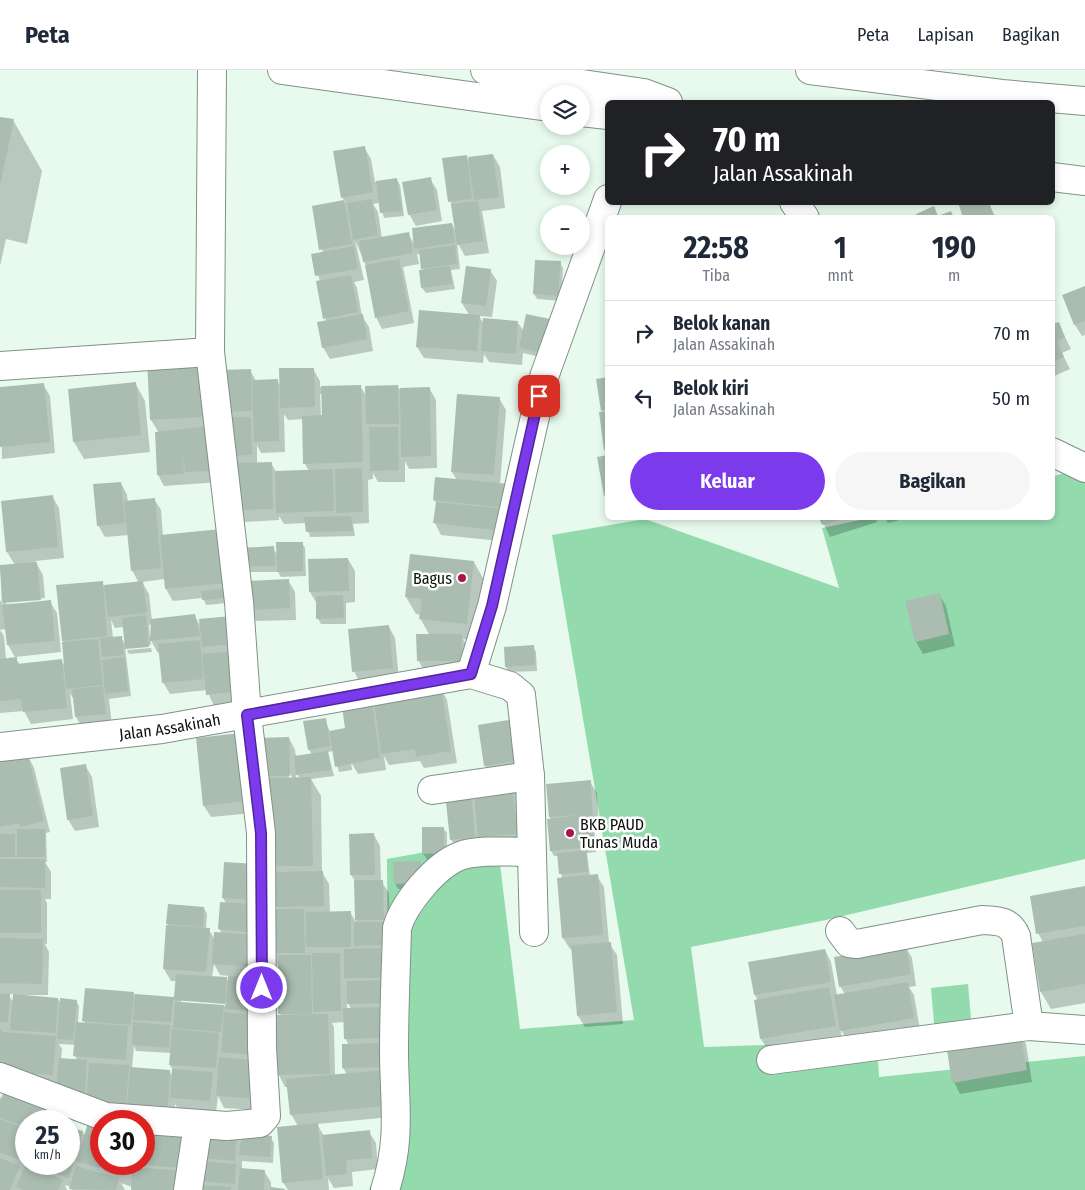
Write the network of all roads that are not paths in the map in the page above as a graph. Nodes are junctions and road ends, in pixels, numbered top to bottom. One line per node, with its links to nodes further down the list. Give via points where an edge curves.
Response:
1 (212, 70): 13 (main road)
2 (282, 70): 7 (main road)
3 (485, 70): 5 (main road, via 644,93)
4 (810, 70): 6 (main road)
5 (663, 100)
6 (1085, 101)
7 (540, 106)
8 (590, 113): 9 (main road)
9 (605, 115)
10 (1055, 177): 11 (main road)
11 (1085, 181)
12 (606, 205): 17 (main road, via 544,377 492,606)
13 (210, 352): 14 (main road); 18 (main road, via 239,602)
14 (0, 366)
15 (1055, 453): 16 (main road)
16 (1085, 468)
17 (471, 674): 18 (main road, Jalan Assakinah); 20 (main road, via 510,686 521,695)
18 (247, 715): 19 (main road, Jalan Assakinah, via 162,729); 29 (main road, via 261,833 262,1048 266,1116 260,1123)
19 (0, 747)
20 (530, 776): 21 (main road); 22 (main road)
21 (432, 790)
22 (530, 852): 24 (main road); 31 (main road, via 460,856 434,874 400,917 397,928 394,1051 398,1121 393,1166)
23 (840, 931): 25 (main road, via 849,943 857,944 982,920 1010,924 1016,936)
24 (534, 932)
25 (1029, 1026): 26 (main road); 27 (main road)
26 (1085, 1030)
27 (771, 1060)
28 (0, 1077): 29 (main road, via 106,1117)
29 (198, 1125): 30 (main road)
30 (188, 1190)
31 (385, 1190)

